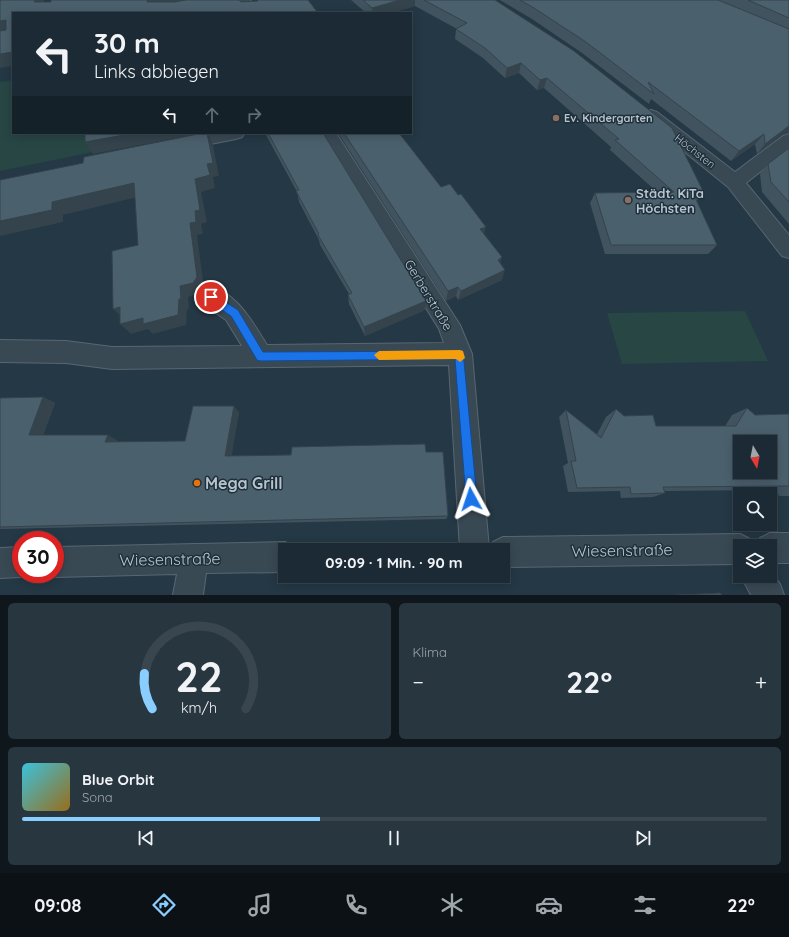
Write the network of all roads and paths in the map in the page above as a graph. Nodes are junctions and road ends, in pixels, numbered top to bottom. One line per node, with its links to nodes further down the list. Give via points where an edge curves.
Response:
1 (243, 0): 2 (street)
2 (251, 12)
3 (637, 105): 8 (street, Höchsten)
4 (231, 134): 7 (street)
5 (329, 134): 12 (street, Gerberstraße, via 449,325)
6 (789, 140): 8 (street)
7 (165, 147)
8 (735, 182): 9 (street, Höchsten)
9 (789, 250)
10 (211, 297): 13 (street, via 234,313)
11 (0, 350): 13 (street, via 66,352 112,358)
12 (460, 354): 13 (street); 14 (street, Gerberstraße)
13 (260, 356)
14 (474, 543)
15 (777, 548): 16 (street)
16 (789, 548)
17 (733, 550): 18 (street, Wiesenstraße)
18 (510, 552)
19 (278, 557): 20 (street, Wiesenstraße)
20 (194, 559): 22 (street, Wiesenstraße); 25 (street)
21 (12, 562): 23 (street)
22 (64, 562)
23 (0, 563)
24 (761, 583): 26 (street)
25 (188, 595)
26 (769, 595)

